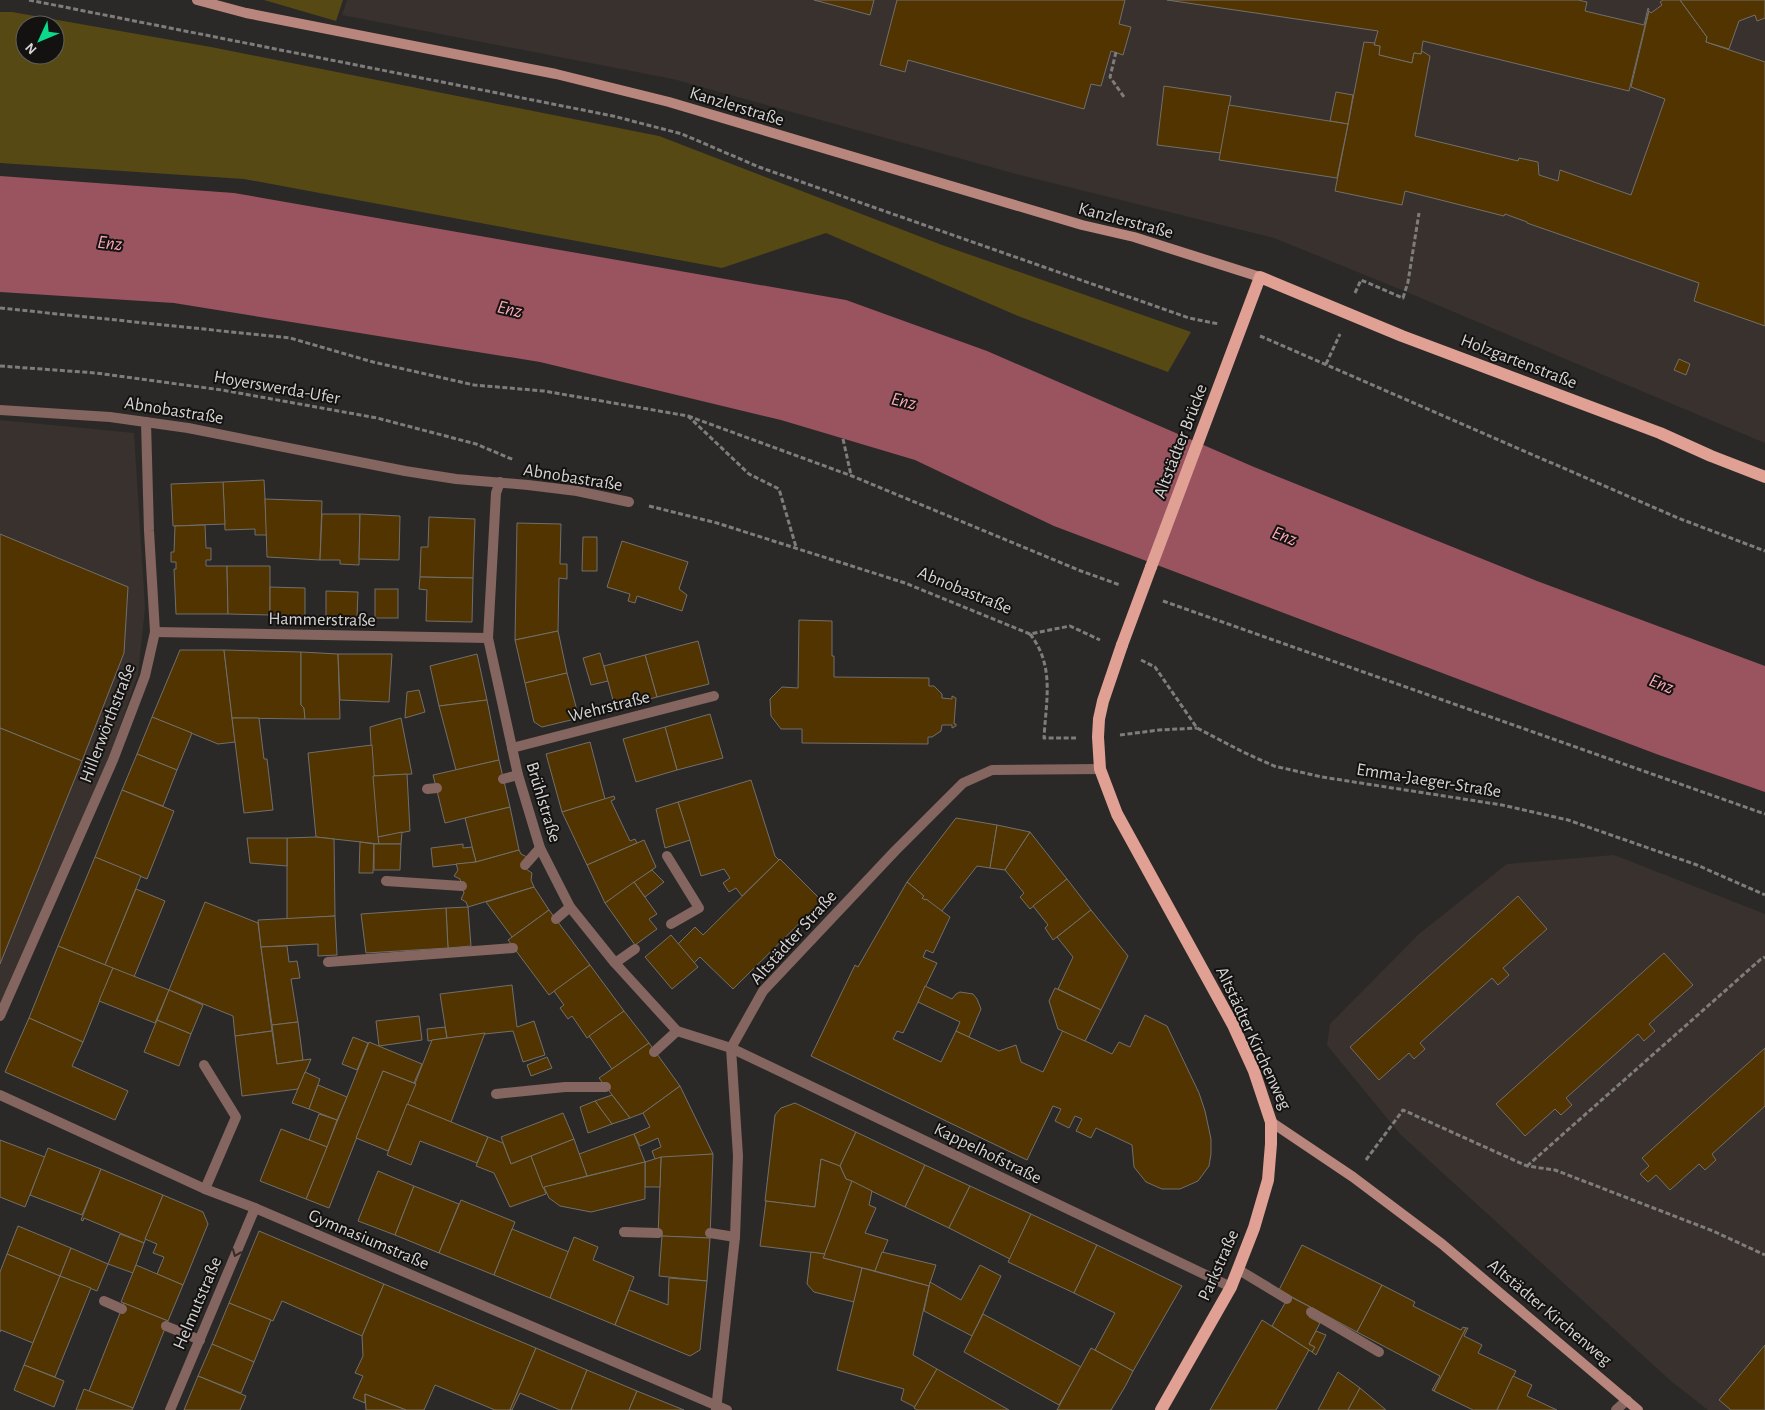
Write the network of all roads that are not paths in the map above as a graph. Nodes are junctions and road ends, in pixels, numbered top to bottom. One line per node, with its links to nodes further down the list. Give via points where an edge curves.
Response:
1 (197, 0): 2 (main road, Kanzlerstraße, via 246,13 556,74 669,102 1082,225 1134,237)
2 (1260, 277): 5 (main road, Holzgartenstraße, via 1402,336); 8 (main road, Altstädter Brücke)
3 (0, 410): 4 (street, Abnobastraße)
4 (146, 422): 6 (street, Abnobastraße, via 405,471); 9 (street, Hillerwörthstraße)
5 (1765, 476)
6 (500, 482): 7 (street, Abnobastraße, via 577,491); 10 (street, Brühlstraße, via 496,493)
7 (629, 502)
8 (1151, 567): 13 (main road, Altstädter Kirchenweg, bridge, via 1099,719)
9 (155, 632): 10 (street, Hammerstraße); 28 (street, Hillerwörthstraße, via 145,676 113,760)
10 (488, 638): 12 (street, Brühlstraße)
11 (714, 696): 12 (street, Wehrstraße)
12 (512, 748): 14 (street, Brühlstraße)
13 (1100, 768): 30 (street, Altstädter Straße, via 992,770 963,783 763,991); 36 (main road, Altstädter Kirchenweg, via 1117,814 1232,1025 1254,1071)
14 (518, 775): 15 (street); 16 (street, Brühlstraße)
15 (503, 779)
16 (540, 848): 18 (street); 21 (street, Brühlstraße)
17 (667, 856): 23 (street, via 698,908)
18 (525, 866)
19 (386, 881): 20 (street)
20 (462, 886)
21 (570, 907): 22 (street); 27 (street, Brühlstraße)
22 (556, 918)
23 (671, 924)
24 (513, 948): 26 (street)
25 (635, 949): 27 (street)
26 (328, 962)
27 (615, 963): 29 (street, Brühlstraße)
28 (0, 1016)
29 (677, 1031): 30 (street); 31 (street)
30 (731, 1048): 42 (street, via 738,1156); 44 (street, Kappelhofstraße)
31 (654, 1052)
32 (204, 1065): 37 (street, via 236,1117)
33 (606, 1087): 34 (street, via 565,1087)
34 (496, 1094)
35 (0, 1095): 37 (street, Gymnasiumstraße)
36 (1271, 1122): 43 (main road, Parkstraße, via 1268,1180); 52 (main road, Altstädter Kirchenweg, via 1354,1176 1442,1244)
37 (206, 1189): 38 (street, Gymnasiumstraße)
38 (254, 1208): 50 (street, Helmutstraße, one-way to 50); 53 (street, Gymnasiumstraße)
39 (624, 1232): 40 (street)
40 (658, 1233)
41 (710, 1233): 42 (street)
42 (734, 1236): 53 (street)
43 (1239, 1270): 44 (main road, Parkstraße); 45 (street)
44 (1231, 1287): 56 (main road, Parkstraße)
45 (1287, 1300)
46 (104, 1301): 47 (street)
47 (122, 1309)
48 (1311, 1312): 51 (street)
49 (166, 1326): 50 (street)
50 (200, 1340): 54 (street, Helmutstraße)
51 (1379, 1352)
52 (1627, 1400): 57 (street); 58 (main road, Altstädter Kirchenweg)
53 (716, 1407): 55 (street, Gymnasiumstraße)
54 (170, 1410)
55 (727, 1410)
56 (1161, 1410)
57 (1616, 1410)
58 (1638, 1410)

